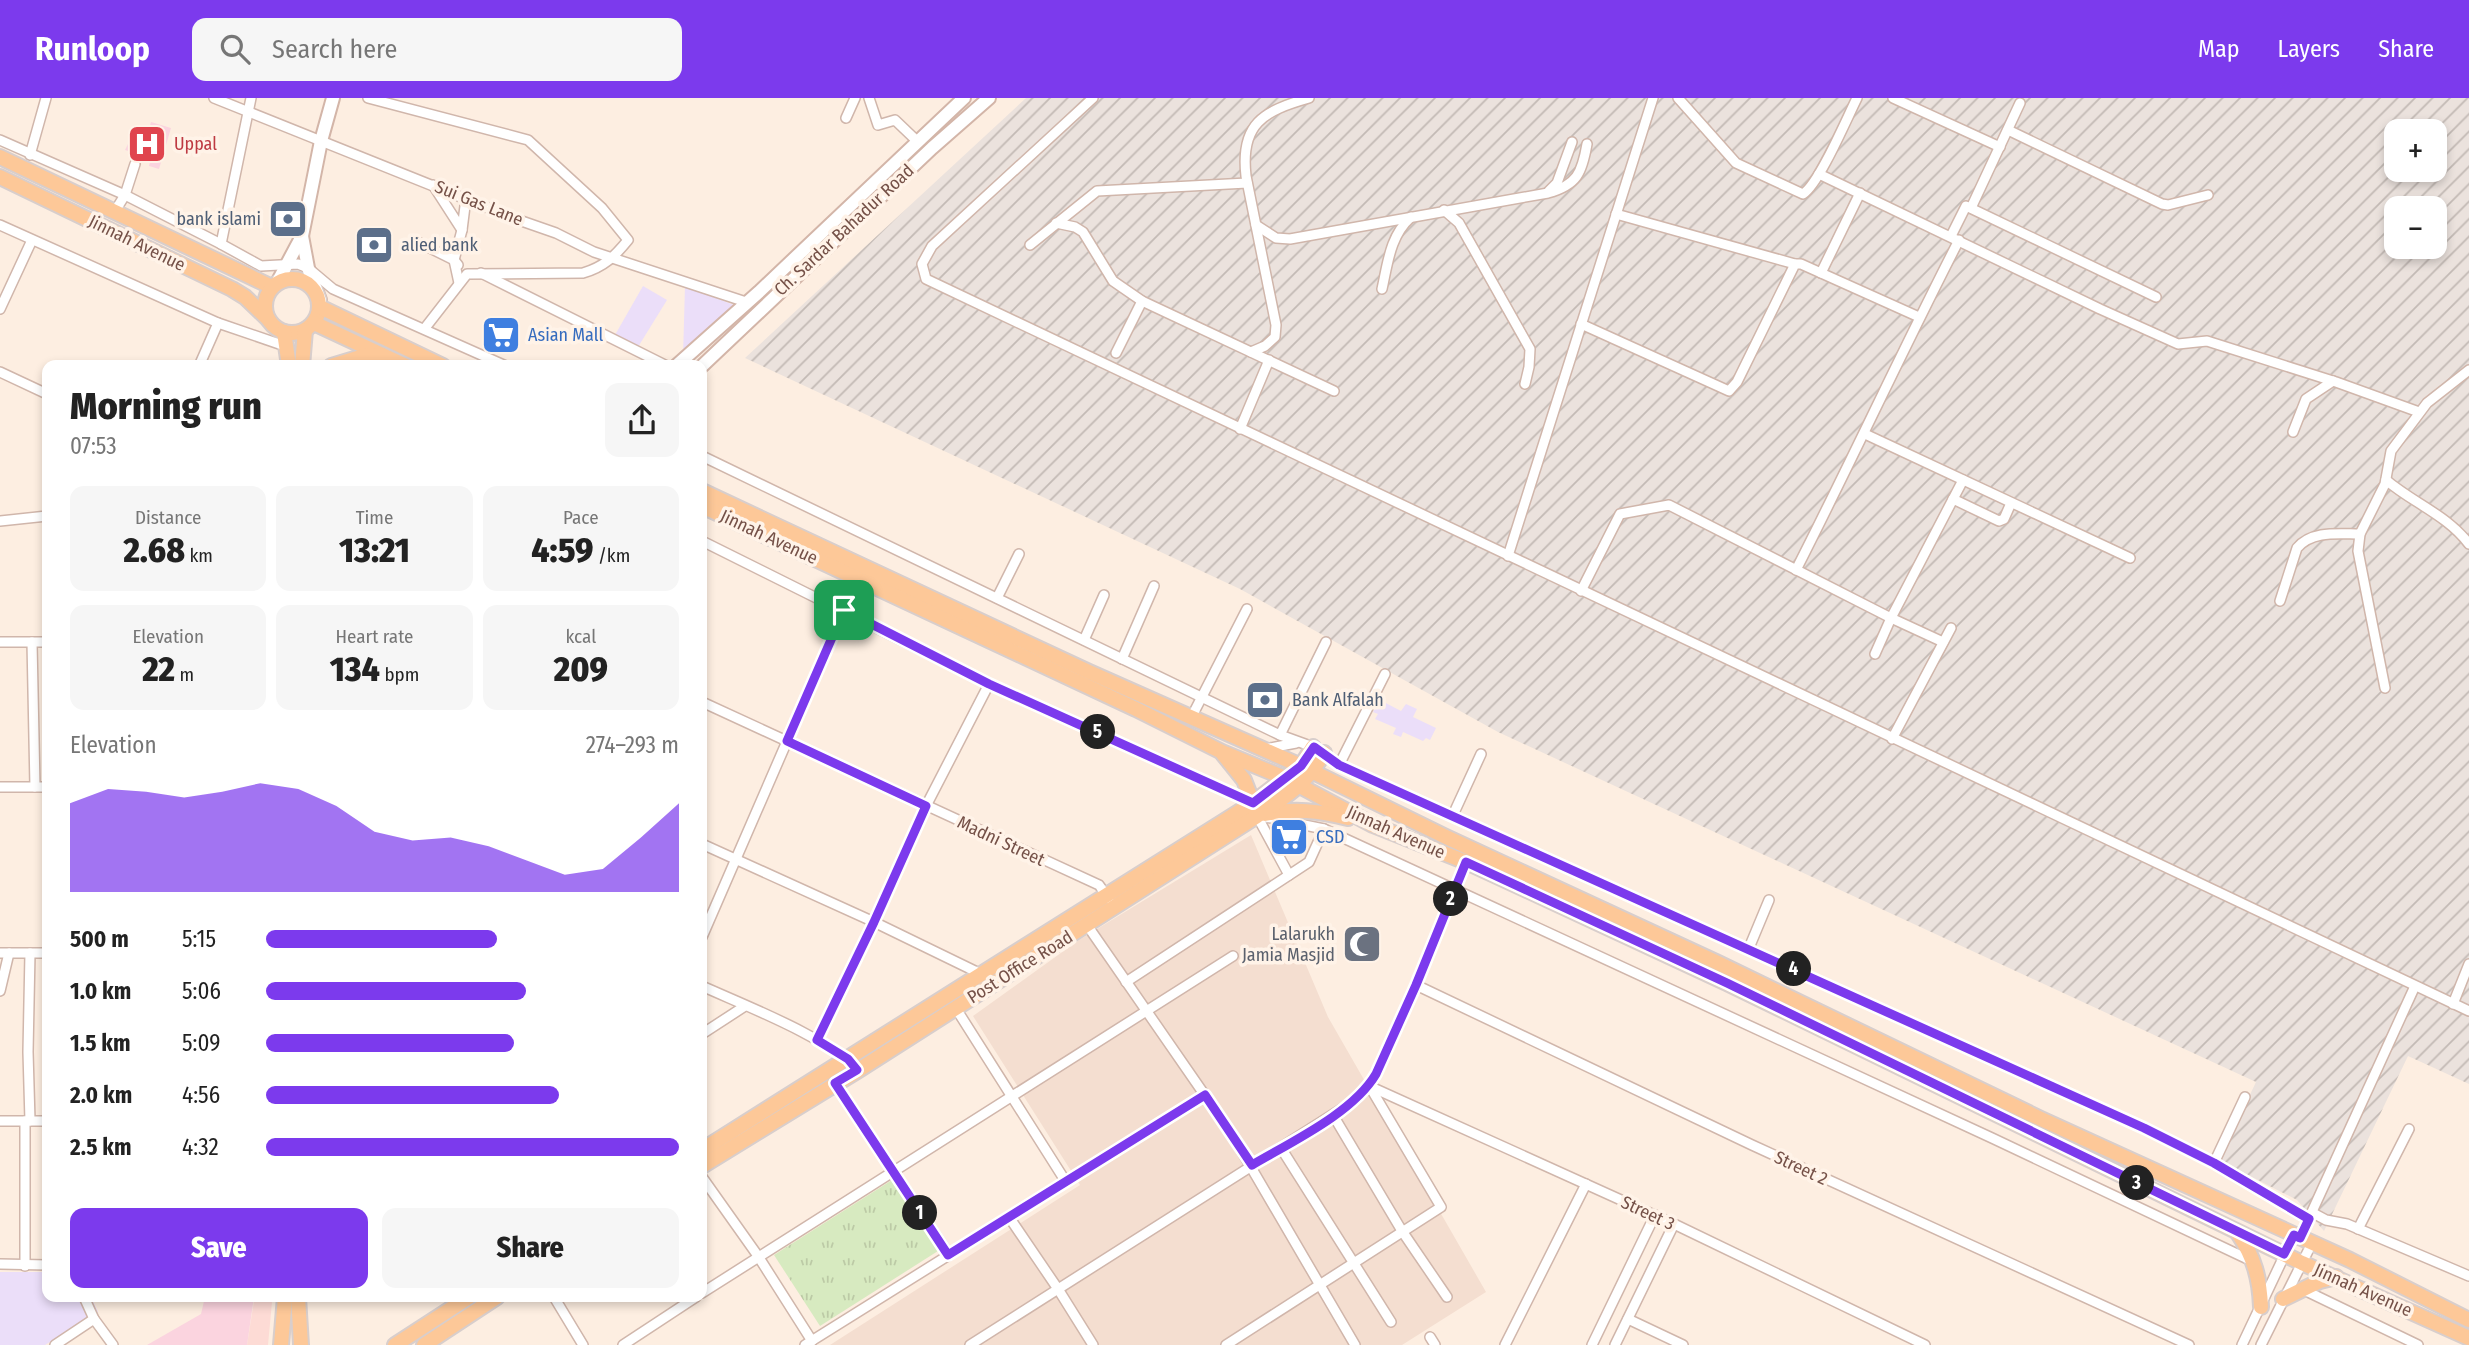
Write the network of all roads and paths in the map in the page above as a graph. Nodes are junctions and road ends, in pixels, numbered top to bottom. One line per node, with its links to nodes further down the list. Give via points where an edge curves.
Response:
1 (46, 98): 26 (street)
2 (214, 98): 17 (street, Sui Gas Lane)
3 (251, 98): 17 (street)
4 (333, 98): 21 (main road)
5 (368, 98): 53 (street, via 528,140 602,208 628,240)
6 (855, 98): 18 (street)
7 (869, 98): 22 (street, via 878,125 895,120)
8 (964, 98): 22 (main road, Ch. Sardar Bahadur Road)
9 (989, 98): 64 (main road, Ch. Sardar Bahadur Road)
10 (1093, 98): 99 (street, via 932,246 922,264 926,279)
11 (1309, 98): 31 (street, via 1281,106 1256,125 1243,154)
12 (1653, 98): 41 (street)
13 (1678, 98): 29 (street, via 1736,163 1803,194)
14 (1857, 98): 29 (street)
15 (1893, 98): 25 (street)
16 (2020, 103): 19 (street)
17 (249, 111): 21 (street, Sui Gas Lane); 51 (street)
18 (846, 118)
19 (2008, 130): 25 (street); 36 (street, via 2162,204)
20 (0, 140): 26 (street)
21 (321, 141): 32 (street, Sui Gas Lane); 47 (main road)
22 (918, 142): 64 (main road, Ch. Sardar Bahadur Road)
23 (1572, 142): 33 (street, via 1557,183)
24 (1587, 144): 33 (street, via 1574,181)
25 (2000, 147): 38 (street)
26 (30, 155): 35 (street)
27 (0, 157): 40 (main road, Jinnah Avenue)
28 (135, 163): 35 (street)
29 (1819, 174): 34 (street)
30 (0, 177): 71 (main road, Jinnah Avenue, via 232,289)
31 (1247, 183): 43 (street, via 1097,191); 45 (street)
32 (432, 184): 37 (street, Sui Gas Lane); 46 (street)
33 (1548, 193): 39 (street)
34 (1860, 193): 48 (street); 58 (street)
35 (125, 195): 40 (street); 51 (street)
36 (2208, 195)
37 (466, 198): 46 (street); 53 (street, Sui Gas Lane)
38 (1971, 208): 48 (street, via 1964,208); 65 (street)
39 (1444, 210): 42 (street); 95 (street, via 1459,223 1530,349)
40 (115, 211): 62 (main road, Jinnah Avenue)
41 (1616, 215): 56 (street); 73 (street)
42 (1412, 216): 45 (street, via 1290,239 1276,238); 63 (street, via 1394,239)
43 (1056, 223): 52 (street); 66 (street, via 1083,232 1113,281)
44 (0, 225): 49 (street)
45 (1256, 225): 78 (street, via 1276,325 1275,337)
46 (462, 230): 54 (street)
47 (302, 236): 55 (main road); 57 (main road)
48 (1955, 238): 70 (street); 94 (street, via 2178,344 2207,341)
49 (32, 240): 69 (street); 72 (street)
50 (420, 243): 54 (street)
51 (221, 244): 55 (street, via 261,266)
52 (1030, 244)
53 (613, 258): 59 (street, via 596,269 575,274); 67 (street, Sui Gas Lane)
54 (454, 260): 60 (street); 61 (street)
55 (289, 264): 57 (street); 62 (main road)
56 (1795, 264): 58 (street); 73 (street, via 1729,391)
57 (308, 268): 68 (main road); 75 (street, via 332,289)
58 (1821, 272): 70 (street)
59 (480, 273): 60 (street); 88 (street)
60 (467, 274): 61 (street)
61 (459, 284): 75 (street)
62 (275, 285): 68 (main road, via 290,278 303,280 314,288); 71 (main road, via 265,303)
63 (1382, 289)
64 (763, 297): 67 (main road, Ch. Sardar Bahadur Road); 90 (main road, Ch. Sardar Bahadur Road)
65 (2157, 297)
66 (1142, 301): 78 (street); 79 (street)
67 (746, 302): 89 (main road, Ch. Sardar Bahadur Road)
68 (320, 303): 74 (main road); 86 (main road)
69 (0, 309)
70 (1919, 317): 101 (street)
71 (268, 319): 76 (main road)
72 (218, 323): 77 (street); 81 (street)
73 (1581, 324): 115 (street)
74 (310, 327): 76 (main road, via 298,333); 80 (main road); 83 (main road)
75 (425, 328): 87 (street)
76 (284, 332): 77 (main road)
77 (288, 347): 82 (main road)
78 (1251, 352): 91 (street)
79 (1116, 353)
80 (383, 355): 84 (main road); 85 (main road)
81 (202, 360)
82 (289, 360)
83 (303, 360)
84 (351, 360)
85 (394, 360)
86 (431, 360)
87 (493, 360)
88 (655, 360)
89 (683, 360)
90 (707, 360)
91 (1269, 360): 96 (street); 99 (street)
92 (2469, 370): 98 (street)
93 (0, 372): 97 (street)
94 (2333, 382): 98 (street); 100 (street, via 2306,399)
95 (1525, 384)
96 (1334, 391)
97 (42, 392)
98 (2419, 412): 104 (street, via 2390,451)
99 (1240, 429): 115 (street)
100 (2293, 432)
101 (1865, 434): 103 (street); 117 (street)
102 (707, 458): 121 (street)
103 (1963, 480): 106 (street); 107 (street)
104 (2386, 480): 111 (street); 112 (street, via 2448,522)
105 (707, 493): 140 (main road, Jinnah Avenue)
106 (1953, 499): 107 (street, via 1999,521); 125 (street)
107 (2011, 503): 116 (street)
108 (707, 508): 147 (main road, Jinnah Avenue)
109 (42, 517): 110 (street)
110 (0, 522)
111 (2360, 534): 122 (street, via 2321,535 2303,541); 137 (street, via 2358,551)
112 (2469, 544)
113 (707, 546): 124 (street)
114 (1019, 554): 121 (street)
115 (1508, 556): 119 (street)
116 (2130, 558)
117 (1796, 569): 119 (street, via 1669,505 1620,514); 125 (street)
118 (1154, 586): 134 (street)
119 (1581, 591): 142 (street)
120 (1104, 595): 127 (street)
121 (997, 598): 127 (street)
122 (2280, 601)
123 (1247, 609): 138 (street)
124 (844, 610): 136 (street); 143 (street)
125 (1891, 618): 132 (street); 133 (street)
126 (1951, 628): 132 (street)
127 (1084, 640): 134 (street)
128 (0, 642): 129 (street)
129 (32, 642): 130 (street); 155 (street)
130 (42, 642)
131 (1326, 642): 141 (street)
132 (1944, 642): 142 (street)
133 (1875, 654)
134 (1122, 659): 138 (street)
135 (1385, 674): 149 (street)
136 (989, 684): 158 (street); 159 (street)
137 (2385, 688)
138 (1203, 698): 140 (street); 141 (street)
139 (707, 704): 143 (street, Madni Street)
140 (1191, 718): 145 (main road, Jinnah Avenue)
141 (1280, 735): 144 (street)
142 (1892, 739): 182 (street)
143 (787, 741): 158 (street, Madni Street); 164 (street)
144 (1297, 742): 145 (street); 146 (street)
145 (1263, 750): 150 (main road, Jinnah Avenue)
146 (1319, 750): 149 (street); 150 (main road, Post Office Road)
147 (1222, 752): 152 (main road, Jinnah Avenue); 159 (main road, via 1244,780)
148 (1482, 754): 160 (street)
149 (1339, 765): 151 (street)
150 (1307, 769): 152 (main road, Post Office Road); 153 (main road, Post Office Road); 157 (main road, Jinnah Avenue)
151 (1357, 771): 157 (street); 160 (street)
152 (1285, 778): 153 (main road, Jinnah Avenue); 159 (main road, Post Office Road)
153 (1301, 786): 159 (main road, Post Office Road); 161 (main road, Jinnah Avenue)
154 (0, 787): 155 (street)
155 (35, 787): 156 (street)
156 (42, 788)
157 (1348, 790): 219 (main road, Jinnah Avenue)
158 (926, 806): 169 (street, Madni Street, via 1099,885); 170 (street)
159 (1255, 809): 161 (main road, via 1319,811); 162 (street); 166 (street); 169 (main road, Post Office Road)
160 (1453, 815): 173 (street)
161 (1373, 825): 165 (main road, Jinnah Avenue)
162 (1324, 829): 166 (street, via 1309,862); 167 (street)
163 (707, 846): 164 (street)
164 (736, 860): 170 (street); 172 (street)
165 (1466, 862): 167 (street); 218 (main road, Jinnah Avenue)
166 (1289, 875): 180 (street)
167 (1455, 889): 181 (street); 224 (street)
168 (1769, 900): 173 (street)
169 (1110, 901): 171 (main road, Post Office Road); 179 (main road, Post Office Road)
170 (874, 922): 179 (street); 191 (street)
171 (1087, 925): 180 (street); 187 (main road, Post Office Road)
172 (707, 926)
173 (1749, 948): 206 (street)
174 (5, 953): 175 (street); 184 (street)
175 (30, 953): 176 (street); 200 (street)
176 (42, 953)
177 (1233, 956): 188 (street)
178 (2469, 964): 185 (street)
179 (981, 974): 192 (main road, Post Office Road)
180 (1126, 982): 188 (street)
181 (1416, 985): 194 (street); 267 (street, Street 2)
182 (2415, 986): 185 (street); 213 (street)
183 (707, 988): 186 (street)
184 (0, 991)
185 (2453, 1004): 189 (street)
186 (745, 1006): 190 (street); 191 (street)
187 (955, 1007): 192 (main road, Post Office Road); 196 (street)
188 (1146, 1010): 195 (street); 196 (street)
189 (2469, 1011)
190 (707, 1031)
191 (817, 1040): 192 (street)
192 (853, 1065): 193 (main road, Post Office Road); 203 (main road, Post Office Road)
193 (835, 1083): 205 (main road, Post Office Road); 208 (street)
194 (1369, 1086): 198 (street); 211 (street, Street 3); 217 (street, via 1441,1207)
195 (1205, 1095): 207 (street); 209 (street)
196 (1011, 1096): 208 (street); 209 (street)
197 (2245, 1097): 206 (street)
198 (1334, 1115): 204 (street); 217 (street)
199 (0, 1121): 200 (street)
200 (28, 1121): 201 (street); 228 (street)
201 (42, 1121)
202 (2409, 1129): 216 (street)
203 (707, 1147)
204 (1281, 1148): 207 (street); 223 (street)
205 (707, 1163)
206 (2214, 1163): 213 (street)
207 (1252, 1165): 231 (street); 232 (street)
208 (892, 1171): 221 (street); 222 (street)
209 (1066, 1182): 214 (street)
210 (707, 1184): 222 (street)
211 (1586, 1184): 212 (street, Street 3); 262 (street)
212 (1655, 1216): 215 (street, Street 3); 263 (street)
213 (2311, 1216): 216 (street); 219 (street)
214 (1009, 1217): 221 (street); 232 (street)
215 (1674, 1224): 245 (street); 266 (street, Street 3)
216 (2358, 1229): 229 (street)
217 (1402, 1231): 223 (street); 235 (street)
218 (2236, 1231): 220 (main road, Jinnah Avenue); 224 (main road)
219 (2302, 1239): 220 (street); 225 (street); 246 (main road, Jinnah Avenue)
220 (2284, 1254): 225 (main road, Jinnah Avenue); 243 (street)
221 (948, 1255): 249 (street)
222 (758, 1256): 234 (street); 249 (street)
223 (1354, 1262): 231 (street); 247 (street)
224 (2255, 1263): 243 (main road)
225 (2302, 1263): 230 (main road, Jinnah Avenue); 236 (street)
226 (0, 1264): 228 (street)
227 (42, 1265): 228 (street)
228 (25, 1266)
229 (2469, 1276)
230 (2336, 1277): 233 (main road); 248 (main road, Jinnah Avenue)
231 (1320, 1284): 260 (street); 261 (street)
232 (1058, 1289): 258 (street); 259 (street)
233 (2301, 1289): 236 (main road); 270 (street)
234 (707, 1290)
235 (1447, 1297)
236 (2283, 1299): 269 (street)
237 (86, 1302): 244 (street)
238 (461, 1302): 254 (main road)
239 (490, 1302): 255 (main road)
240 (557, 1302): 256 (street)
241 (688, 1302): 257 (street)
242 (291, 1303): 252 (main road); 253 (main road)
243 (2262, 1307): 268 (street)
244 (94, 1319): 250 (street); 251 (street)
245 (1628, 1319): 264 (street); 265 (street)
246 (2469, 1320)
247 (1391, 1322)
248 (2469, 1338)
249 (809, 1343)
250 (55, 1345)
251 (113, 1345)
252 (281, 1345)
253 (301, 1345)
254 (394, 1345)
255 (424, 1345)
256 (583, 1345)
257 (623, 1345)
258 (970, 1345)
259 (1093, 1345)
260 (1226, 1345)
261 (1355, 1345)
262 (1505, 1345)
263 (1592, 1345)
264 (1615, 1345)
265 (1682, 1345)
266 (1925, 1345)
267 (2189, 1345)
268 (2242, 1345)
269 (2261, 1345)
270 (2418, 1345)

